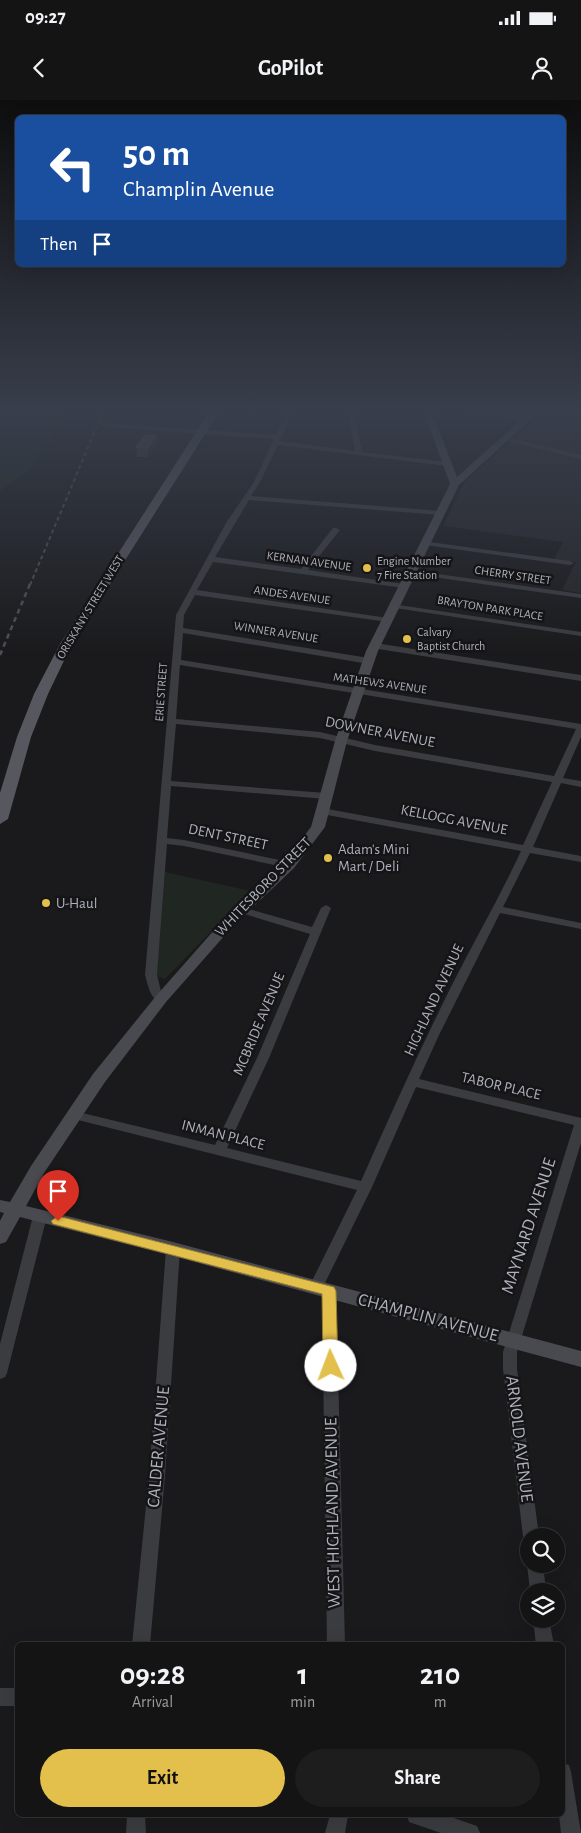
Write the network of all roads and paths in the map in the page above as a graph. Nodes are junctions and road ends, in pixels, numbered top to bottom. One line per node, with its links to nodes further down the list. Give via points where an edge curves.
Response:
1 (163, 493): 31 (main road, ORISKANY STREET WEST, via 66,644 41,694 24,737)
2 (250, 493): 4 (street, ERIE STREET)
3 (451, 493): 5 (street, WHITESBORO STREET)
4 (247, 498): 5 (street); 8 (street, ERIE STREET)
5 (441, 513): 7 (street, WHITESBORO STREET)
6 (336, 530): 10 (street)
7 (425, 543): 9 (street); 11 (street, WHITESBORO STREET)
8 (211, 559): 10 (street, KERNAN AVENUE); 13 (street, ERIE STREET)
9 (570, 563)
10 (303, 572): 12 (street, KERNAN AVENUE)
11 (412, 572): 12 (street, WHITESBORO STREET); 14 (street, CHERRY STREET)
12 (404, 586): 15 (street, WHITESBORO STREET)
13 (192, 592): 16 (street, ANDES AVENUE); 17 (street, ERIE STREET, via 180,615)
14 (581, 596)
15 (395, 606): 16 (street, WHITESBORO STREET); 18 (street, BRAYTON PARK PLACE)
16 (388, 620): 19 (street, WHITESBORO STREET)
17 (178, 630): 20 (street, WINNER AVENUE); 21 (street, ERIE STREET)
18 (581, 634)
19 (375, 646): 20 (street, WHITESBORO STREET); 22 (street)
20 (369, 661): 23 (street, WHITESBORO STREET)
21 (176, 662): 23 (street, MATHEWS AVENUE); 24 (street, ERIE STREET)
22 (581, 678)
23 (358, 692): 25 (street, MATHEWS AVENUE); 26 (street, WHITESBORO STREET)
24 (172, 721): 26 (street, DOWNER AVENUE, via 312,734); 28 (street, ERIE STREET)
25 (581, 727): 27 (street, HIGHLAND AVENUE)
26 (341, 741): 27 (street, DOWNER AVENUE); 30 (street, WHITESBORO STREET)
27 (558, 780): 29 (street, DOWNER AVENUE); 33 (street, HIGHLAND AVENUE)
28 (166, 783): 30 (street, KELLOGG AVENUE); 32 (street, ERIE STREET)
29 (581, 784)
30 (324, 803): 33 (street, KELLOGG AVENUE); 35 (street, WHITESBORO STREET, via 312,836)
31 (0, 819)
32 (162, 841): 35 (street, DENT STREET); 41 (street, ERIE STREET, via 151,975)
33 (528, 849): 34 (street, KELLOGG AVENUE); 37 (street, HIGHLAND AVENUE)
34 (581, 859)
35 (289, 865): 38 (street, WHITESBORO STREET)
36 (326, 908): 40 (street, MCBRIDE AVENUE)
37 (498, 909): 39 (street); 42 (street, HIGHLAND AVENUE, via 484,930)
38 (242, 910): 40 (street); 41 (street, WHITESBORO STREET)
39 (581, 926)
40 (316, 932): 45 (street, MCBRIDE AVENUE, via 263,1058)
41 (161, 999): 43 (street, WHITESBORO STREET)
42 (413, 1082): 44 (street, TABOR PLACE); 46 (street, HIGHLAND AVENUE)
43 (74, 1115): 45 (street, INMAN PLACE); 47 (street, WHITESBORO STREET, via 37,1170)
44 (581, 1122): 52 (street, MAYNARD AVENUE)
45 (219, 1151): 46 (street, INMAN PLACE)
46 (365, 1187): 51 (street, HIGHLAND AVENUE)
47 (5, 1209): 48 (street, CHAMPLIN AVENUE); 49 (street, WHITESBORO STREET)
48 (40, 1216): 50 (street, CHAMPLIN AVENUE); 54 (street)
49 (0, 1237)
50 (173, 1249): 51 (street, CHAMPLIN AVENUE); 57 (street, CALDER AVENUE)
51 (322, 1289): 52 (street, CHAMPLIN AVENUE); 58 (street, WEST HIGHLAND AVENUE)
52 (512, 1341): 53 (street, CHAMPLIN AVENUE); 55 (street, ARNOLD AVENUE, via 510,1369)
53 (581, 1360)
54 (0, 1373)
55 (530, 1528)
56 (542, 1628): 59 (street)
57 (141, 1642)
58 (336, 1642)
59 (545, 1642)
60 (0, 1697): 61 (street)
61 (15, 1697)
62 (565, 1792): 69 (street)
63 (136, 1817): 66 (street)
64 (339, 1817): 67 (street)
65 (422, 1817): 68 (street)
66 (136, 1833)
67 (335, 1833)
68 (470, 1833)
69 (571, 1833)

